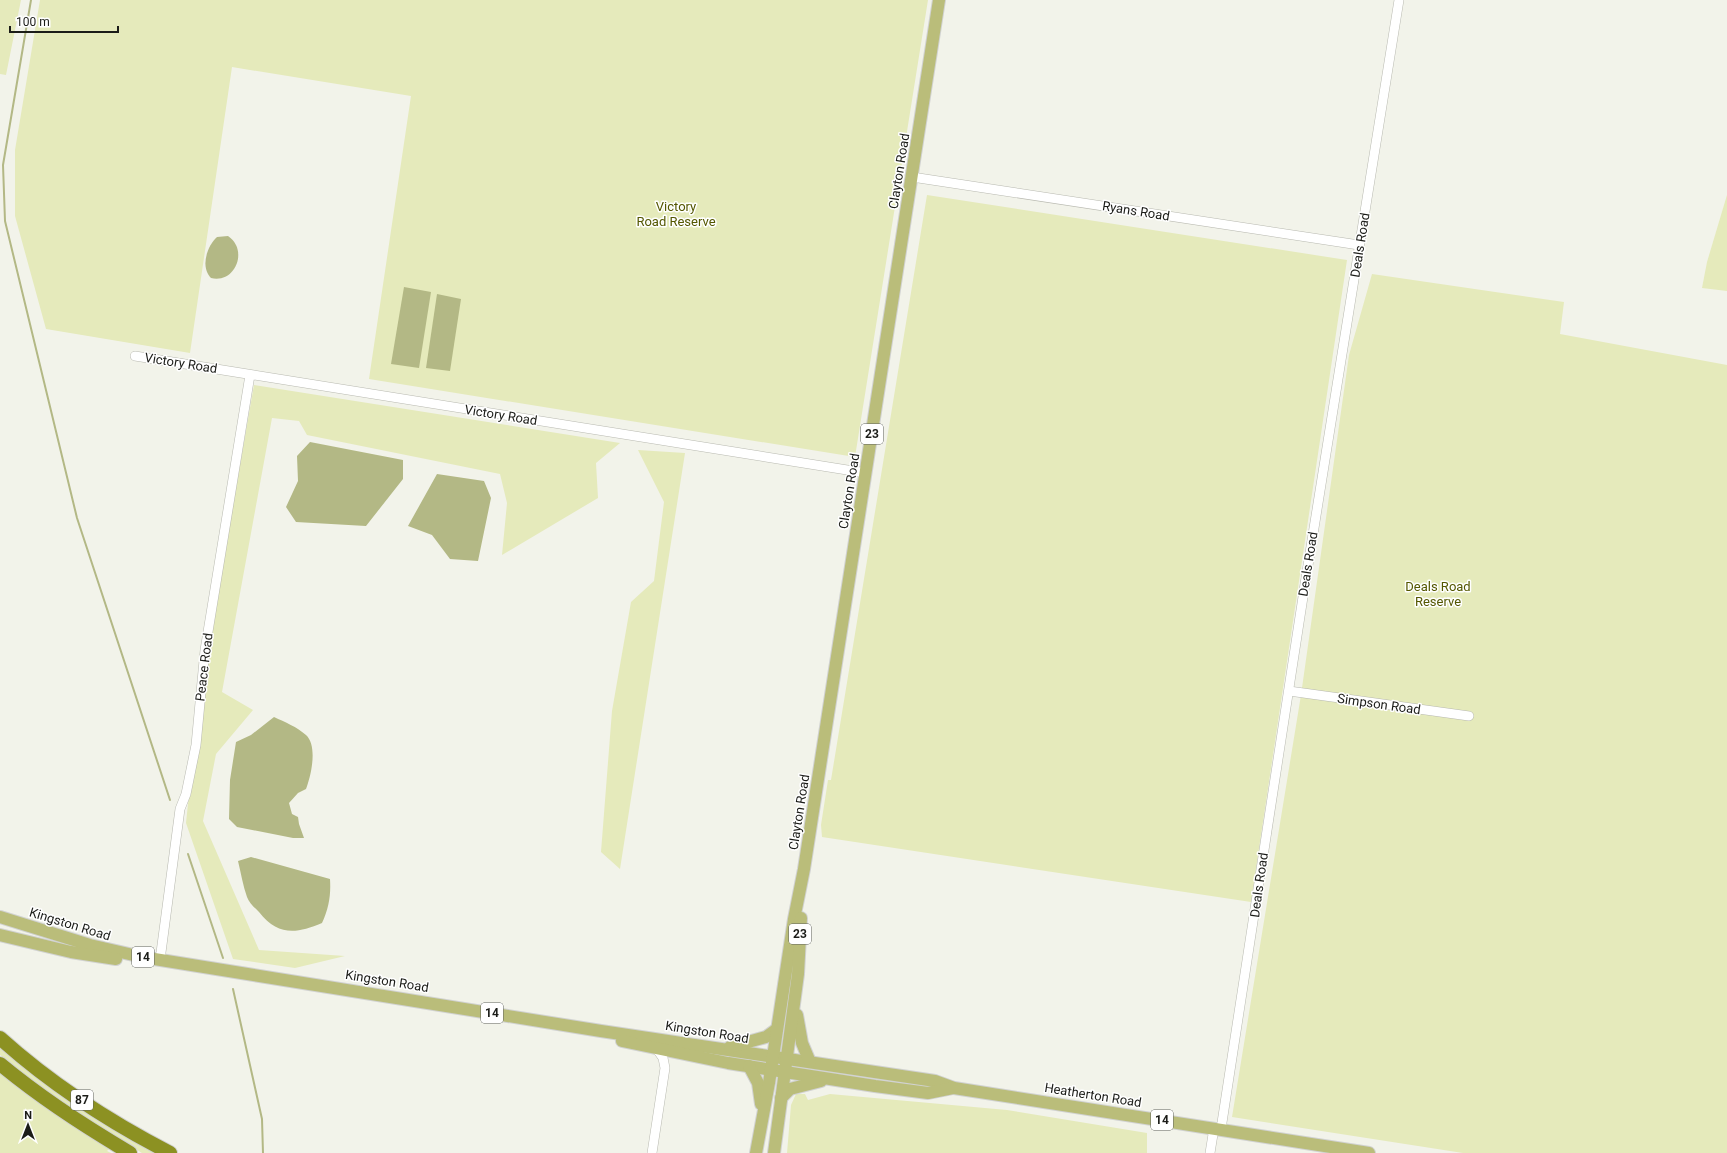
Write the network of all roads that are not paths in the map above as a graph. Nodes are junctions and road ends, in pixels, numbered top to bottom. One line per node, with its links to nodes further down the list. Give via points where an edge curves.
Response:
1 (939, 0): 3 (main road, Clayton Road / 23)
2 (1399, 0): 4 (street, Deals Road)
3 (912, 177): 4 (street, Ryans Road); 7 (main road, Clayton Road / 23)
4 (1359, 244): 8 (street, Deals Road)
5 (135, 356): 6 (street, Victory Road)
6 (250, 374): 7 (street, Victory Road); 15 (street, Peace Road, via 206,650 196,745 186,794 180,809)
7 (866, 473): 10 (main road, Clayton Road / 23)
8 (1289, 692): 9 (street, Simpson Road); 35 (street, Deals Road)
9 (1469, 716)
10 (804, 868): 16 (main road, Clayton Road / 23); 17 (main road, Clayton Road / 23)
11 (0, 918): 15 (main road, Kingston Road / 14)
12 (0, 921): 14 (main road, via 69,946)
13 (0, 935): 14 (main road, Kingston Road / 14)
14 (71, 952): 15 (main road, Kingston Road / 14)
15 (160, 963): 20 (main road, Kingston Road / 14); 21 (main road, Kingston Road / 14)
16 (783, 989): 17 (main road); 18 (main road, Clayton Road / 23)
17 (795, 995): 24 (main road, Clayton Road / 23); 25 (main road, via 802,1043)
18 (777, 1029): 21 (main road, via 761,1039); 23 (main road, Clayton Road / 23)
19 (0, 1038): 37 (highway, 87, via 44,1074 88,1104)
20 (656, 1048): 22 (main road, Kingston Road / 14); 28 (street, via 663,1058)
21 (718, 1048): 23 (main road, Kingston Road / 14)
22 (683, 1054): 27 (main road, Kingston Road / 14); 28 (street, via 672,1059)
23 (773, 1056): 24 (main road, Heatherton Road / 14); 29 (main road, 23)
24 (786, 1058): 25 (main road, Heatherton Road / 14); 30 (main road, 23)
25 (810, 1062): 32 (main road, Heatherton Road / 14, via 935,1081)
26 (0, 1064): 36 (highway, 87, via 82,1125)
27 (749, 1066): 29 (main road, Kingston Road / 14); 34 (main road, via 758,1083)
28 (665, 1068): 38 (street)
29 (771, 1070): 30 (main road, Heatherton Road / 14); 34 (main road, 23)
30 (784, 1072): 31 (main road, Heatherton Road / 14); 33 (main road, 23)
31 (840, 1080): 32 (main road, Heatherton Road / 14, via 928,1093); 33 (main road, via 799,1086 787,1091)
32 (954, 1088): 35 (main road, Heatherton Road / 14)
33 (781, 1098): 40 (main road, 23)
34 (762, 1123): 39 (main road, 23)
35 (1218, 1129): 41 (street, Deals Road); 42 (main road, Heatherton Road / 14)
36 (130, 1153)
37 (170, 1153)
38 (652, 1153)
39 (756, 1153)
40 (774, 1153)
41 (1210, 1153)
42 (1369, 1153)

